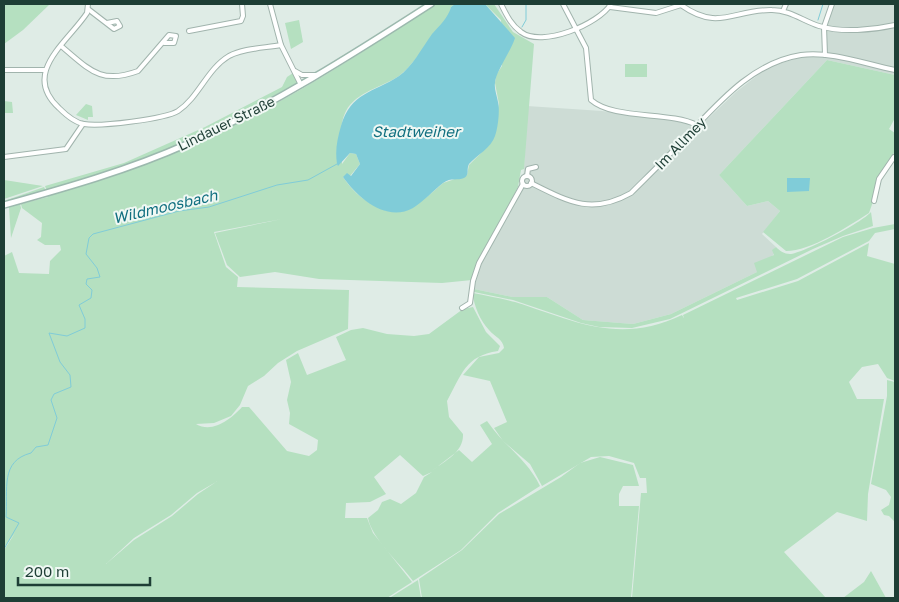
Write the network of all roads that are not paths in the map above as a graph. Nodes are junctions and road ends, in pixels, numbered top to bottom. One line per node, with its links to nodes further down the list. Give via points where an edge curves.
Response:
1 (242, 4): 18 (street, via 241,21)
2 (270, 4): 20 (street)
3 (431, 4): 27 (main road, Lindauer Straße)
4 (501, 4): 17 (street, via 510,22 534,38 547,38)
5 (563, 4): 17 (street)
6 (681, 4): 10 (street, via 656,13); 12 (street, via 708,19)
7 (770, 4): 12 (street)
8 (786, 4): 13 (street)
9 (832, 4): 16 (street)
10 (611, 5): 17 (street)
11 (88, 6): 14 (street); 21 (street)
12 (771, 10): 13 (street)
13 (783, 11): 16 (street)
14 (107, 23)
15 (895, 25): 16 (street, via 864,30)
16 (824, 27): 22 (street)
17 (577, 28): 30 (street, via 586,48 589,94 597,105)
18 (189, 31)
19 (164, 43): 21 (street, via 138,72 109,76 94,72)
20 (281, 45): 25 (street); 29 (street, via 231,55 187,103 168,115)
21 (62, 46): 24 (street)
22 (825, 55): 26 (street, Im Allmey); 30 (street, Im Allmey, via 802,55 768,65 735,88)
23 (4, 70): 24 (street)
24 (45, 70): 29 (street, via 47,92 54,104 64,114)
25 (293, 70): 27 (street, via 302,75); 28 (street)
26 (895, 70)
27 (318, 75): 28 (main road, Lindauer Straße)
28 (301, 85): 38 (main road, Lindauer Straße, via 254,112 186,144 113,172)
29 (83, 124): 32 (street, via 66,149)
30 (698, 125): 36 (street, Im Allmey, via 631,193 618,201 604,205 580,205)
31 (895, 156): 37 (street, via 879,179)
32 (4, 157)
33 (536, 167): 34 (street, via 528,169)
34 (527, 176): 35 (street, via 523,178); 36 (street, via 532,179)
35 (524, 184): 36 (street, Im Allmey); 39 (street, via 479,263 470,303)
36 (531, 184)
37 (874, 201)
38 (4, 205)
39 (462, 308)

